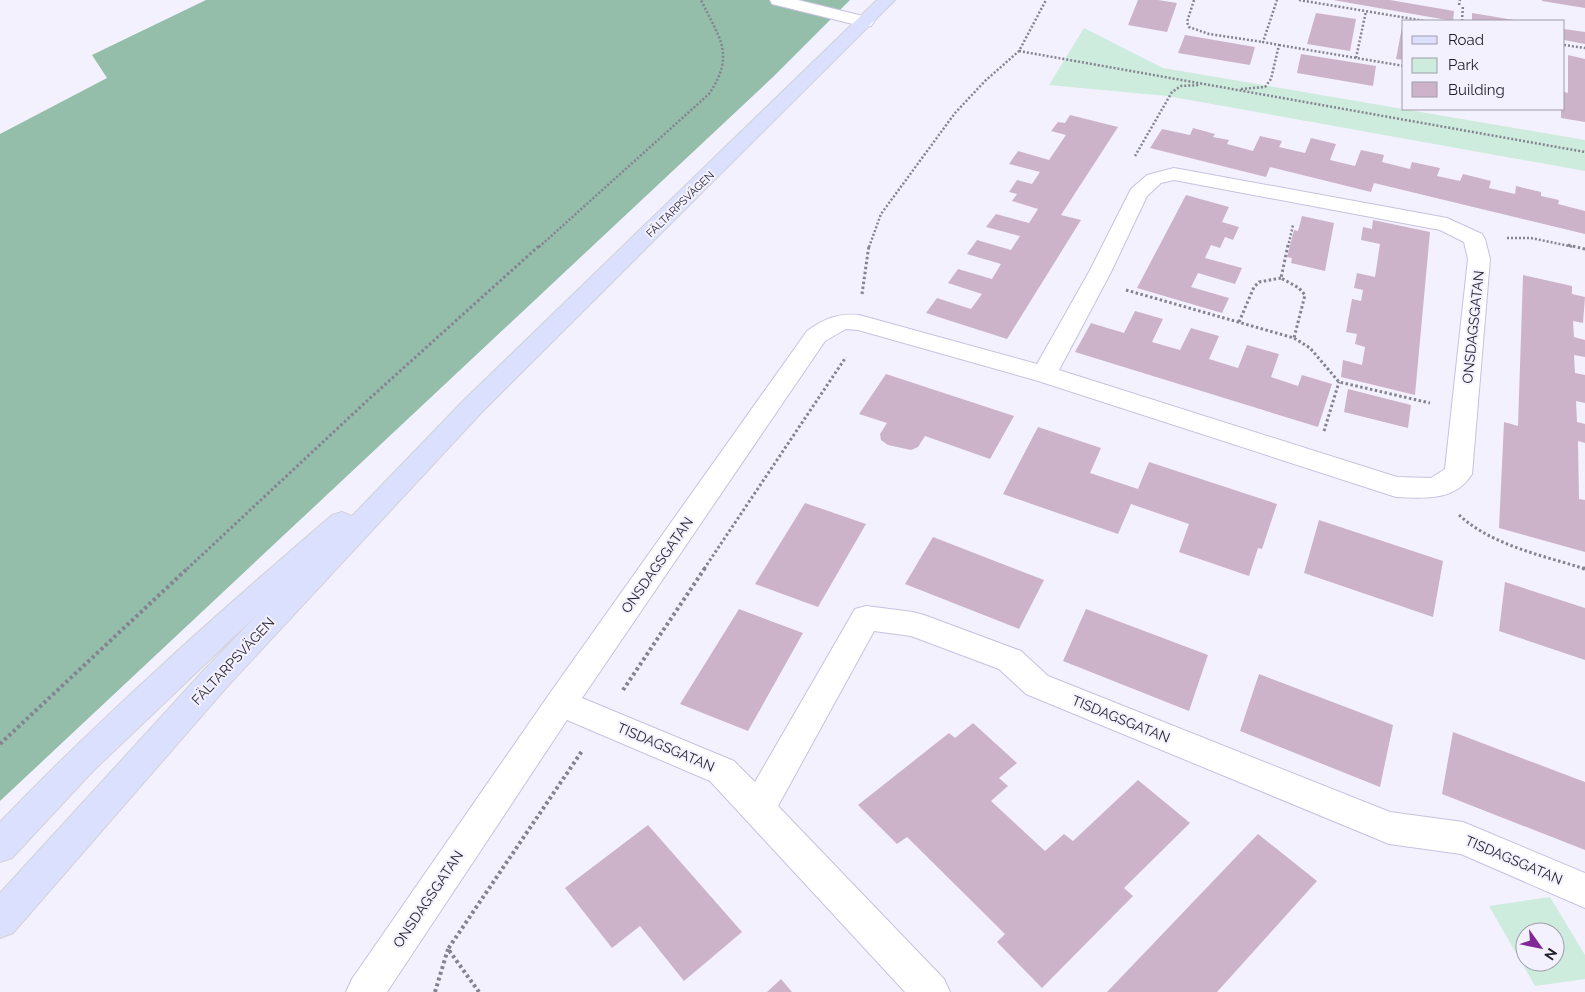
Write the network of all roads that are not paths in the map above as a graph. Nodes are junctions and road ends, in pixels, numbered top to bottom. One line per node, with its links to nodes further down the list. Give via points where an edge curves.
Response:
1 (778, 0): 3 (street)
2 (887, 0): 3 (main road, FÄLTARPSVÄGEN)
3 (865, 22): 5 (main road, FÄLTARPSVÄGEN)
4 (1044, 374): 4 (street, ONSDAGSGATAN, via 1095,281 1138,192 1154,179 1174,174 1390,213 1447,225 1474,239 1479,259 1458,474 1436,488 1396,487); 6 (street, ONSDAGSGATAN, via 859,322 844,321 830,326 808,347)
5 (472, 407): 8 (main road, FÄLTARPSVÄGEN, via 218,631 81,761); 10 (main road, FÄLTARPSVÄGEN, via 215,679)
6 (561, 703): 7 (street, TISDAGSGATAN, via 722,771); 11 (street, ONSDAGSGATAN)
7 (758, 809): 9 (street, TISDAGSGATAN, via 866,618 913,624 1010,660 1037,685 1389,828 1463,838); 12 (street, TISDAGSGATAN)
8 (0, 846)
9 (1585, 891)
10 (0, 920)
11 (365, 992)
12 (930, 992)

